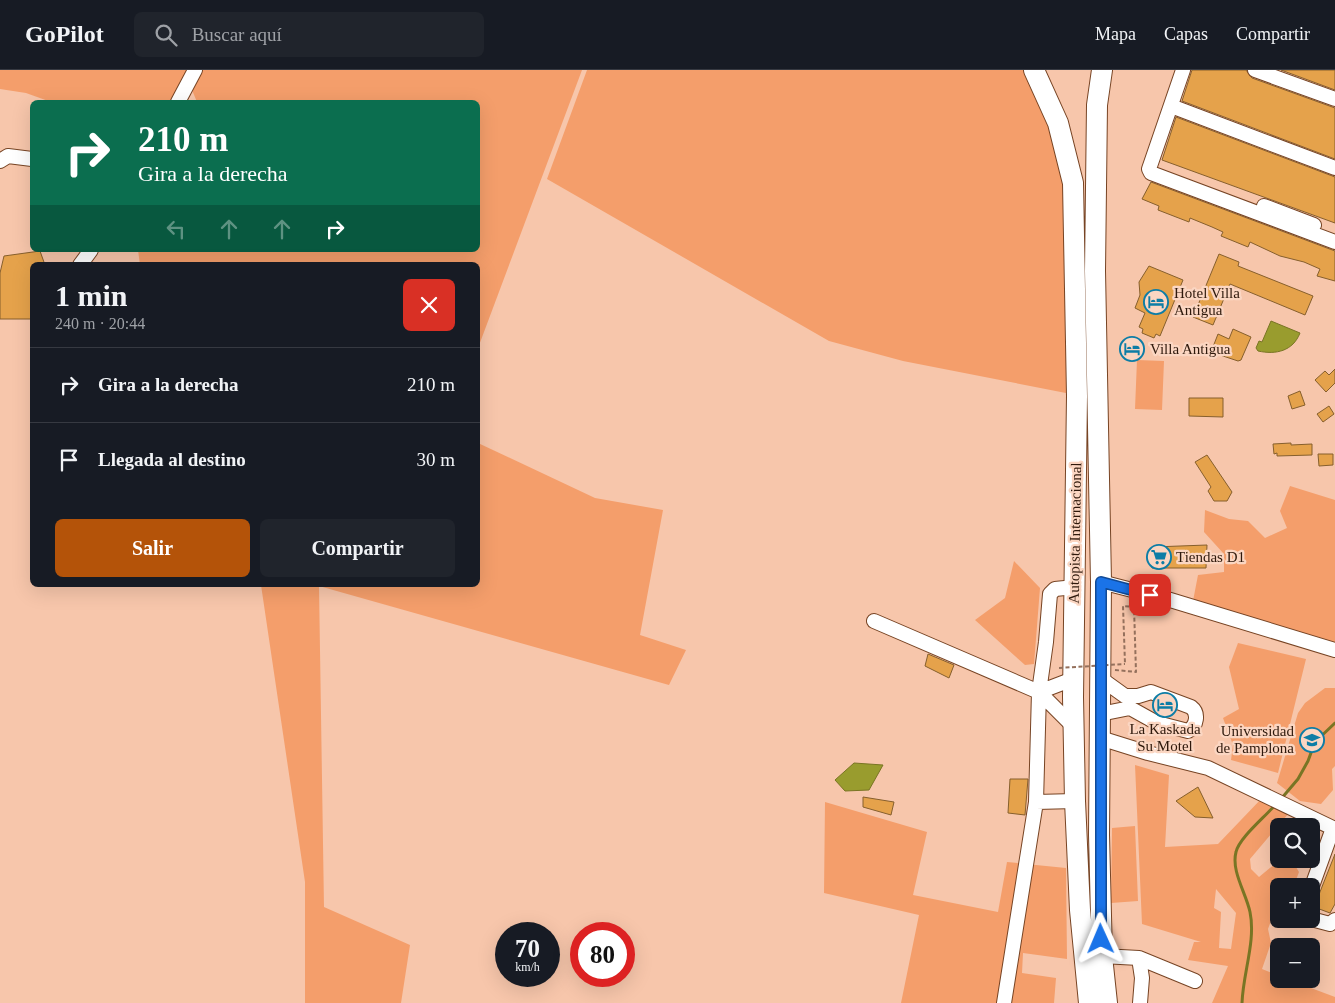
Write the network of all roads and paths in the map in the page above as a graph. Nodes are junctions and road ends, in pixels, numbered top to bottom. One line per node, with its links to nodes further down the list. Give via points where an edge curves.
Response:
1 (195, 70): 8 (street)
2 (1034, 70): 9 (highway, Autopista Internacional)
3 (1044, 70): 9 (highway)
4 (1183, 70): 10 (street)
5 (1255, 70): 7 (street)
6 (1101, 76): 17 (highway, Autopista Internacional, via 1095,168 1095,272)
7 (1335, 99)
8 (179, 100)
9 (1051, 104): 18 (highway, Autopista Internacional, via 1069,159 1074,194)
10 (1171, 106): 13 (street); 14 (street)
11 (30, 159): 12 (street, via 8,156)
12 (0, 162)
13 (1151, 164): 15 (street); 16 (street, via 1150,171 1154,175)
14 (1335, 168)
15 (1335, 233)
16 (1335, 242)
17 (1101, 582): 20 (street); 22 (highway, Autopista Internacional)
18 (1075, 587): 21 (highway, Autopista Internacional); 23 (street, via 1055,589 1050,594 1046,642)
19 (874, 621): 23 (street)
20 (1335, 650)
21 (1066, 673): 22 (path, bridge, via 1125,664 1123,606 1134,607 1136,672); 23 (street); 27 (highway, Autopista Internacional)
22 (1100, 673): 24 (street, via 1125,696); 26 (highway, Autopista Internacional)
23 (1035, 690): 27 (street); 30 (street)
24 (1138, 696): 25 (street); 25 (street, via 1151,692 1191,707 1196,716 1193,727 1188,731 1157,722)
25 (1137, 711): 26 (street, via 1125,708)
26 (1100, 714): 28 (highway, Autopista Internacional)
27 (1074, 726): 29 (highway, Autopista Internacional)
28 (1100, 738): 31 (street, via 1148,754 1208,768); 35 (highway, Autopista Internacional)
29 (1075, 800): 30 (street); 39 (highway, Autopista Internacional, via 1080,910)
30 (1036, 802): 38 (street)
31 (1334, 829): 32 (street)
32 (1315, 878)
33 (1335, 920): 34 (street, via 1330,924)
34 (1320, 921)
35 (1102, 956): 36 (street); 40 (highway, Autopista Internacional)
36 (1139, 958): 37 (street); 41 (street, via 1142,978)
37 (1195, 981)
38 (1004, 1003)
39 (1089, 1003)
40 (1107, 1003)
41 (1140, 1003)

